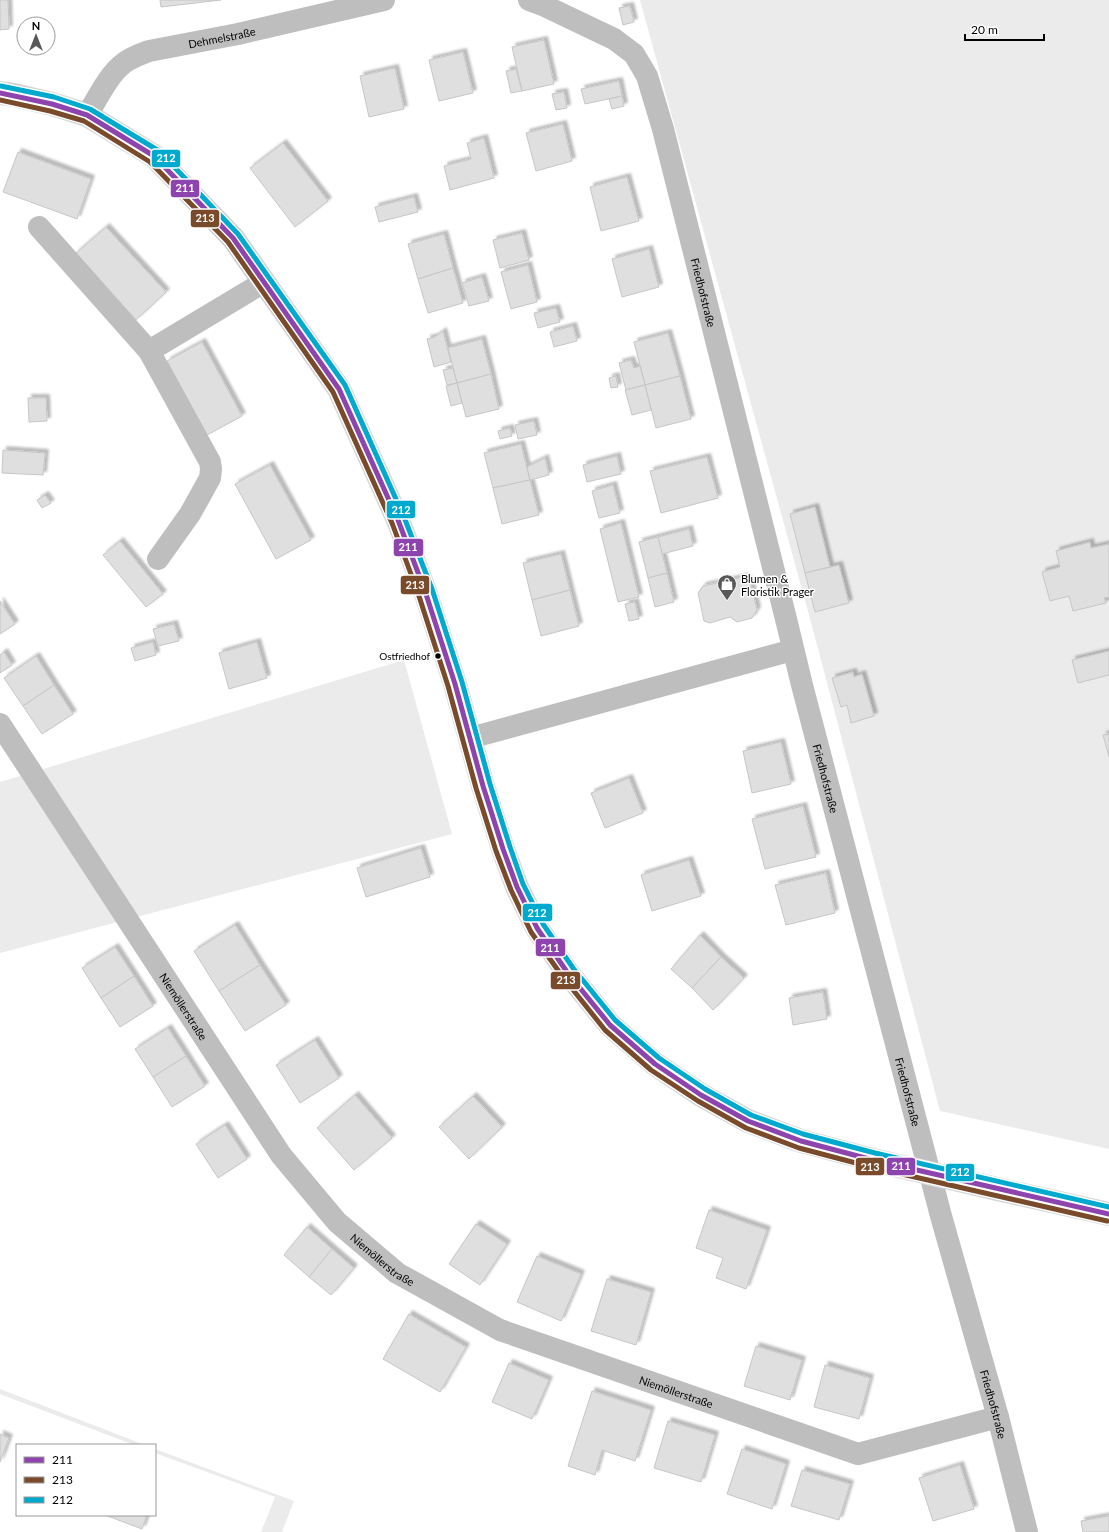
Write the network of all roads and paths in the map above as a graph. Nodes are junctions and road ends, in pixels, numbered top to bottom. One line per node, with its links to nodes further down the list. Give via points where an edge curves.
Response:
1 (528, 0): 9 (street, Friedhofstraße, via 614,39 634,54 647,76 667,144)
2 (374, 1): 4 (street, Dehmelstraße, via 136,56 124,62 115,71)
3 (0, 93): 4 (street, via 52,104)
4 (87, 115): 6 (street, via 154,156 233,238)
5 (39, 226): 7 (street)
6 (264, 282): 7 (street); 11 (street, via 339,389 398,520 425,591)
7 (149, 351): 8 (street, via 210,462 211,469 210,478 190,514)
8 (158, 559)
9 (793, 650): 11 (street); 13 (street, Friedhofstraße, via 939,1208)
10 (0, 724): 13 (street, Niemöllerstraße, via 281,1155 337,1222 397,1273 500,1330 858,1454)
11 (470, 738): 12 (street, bridge, via 503,850 537,928 567,972 610,1024 655,1064 748,1122 801,1141)
12 (1109, 1214)
13 (998, 1417): 14 (street, Friedhofstraße)
14 (1027, 1532)

